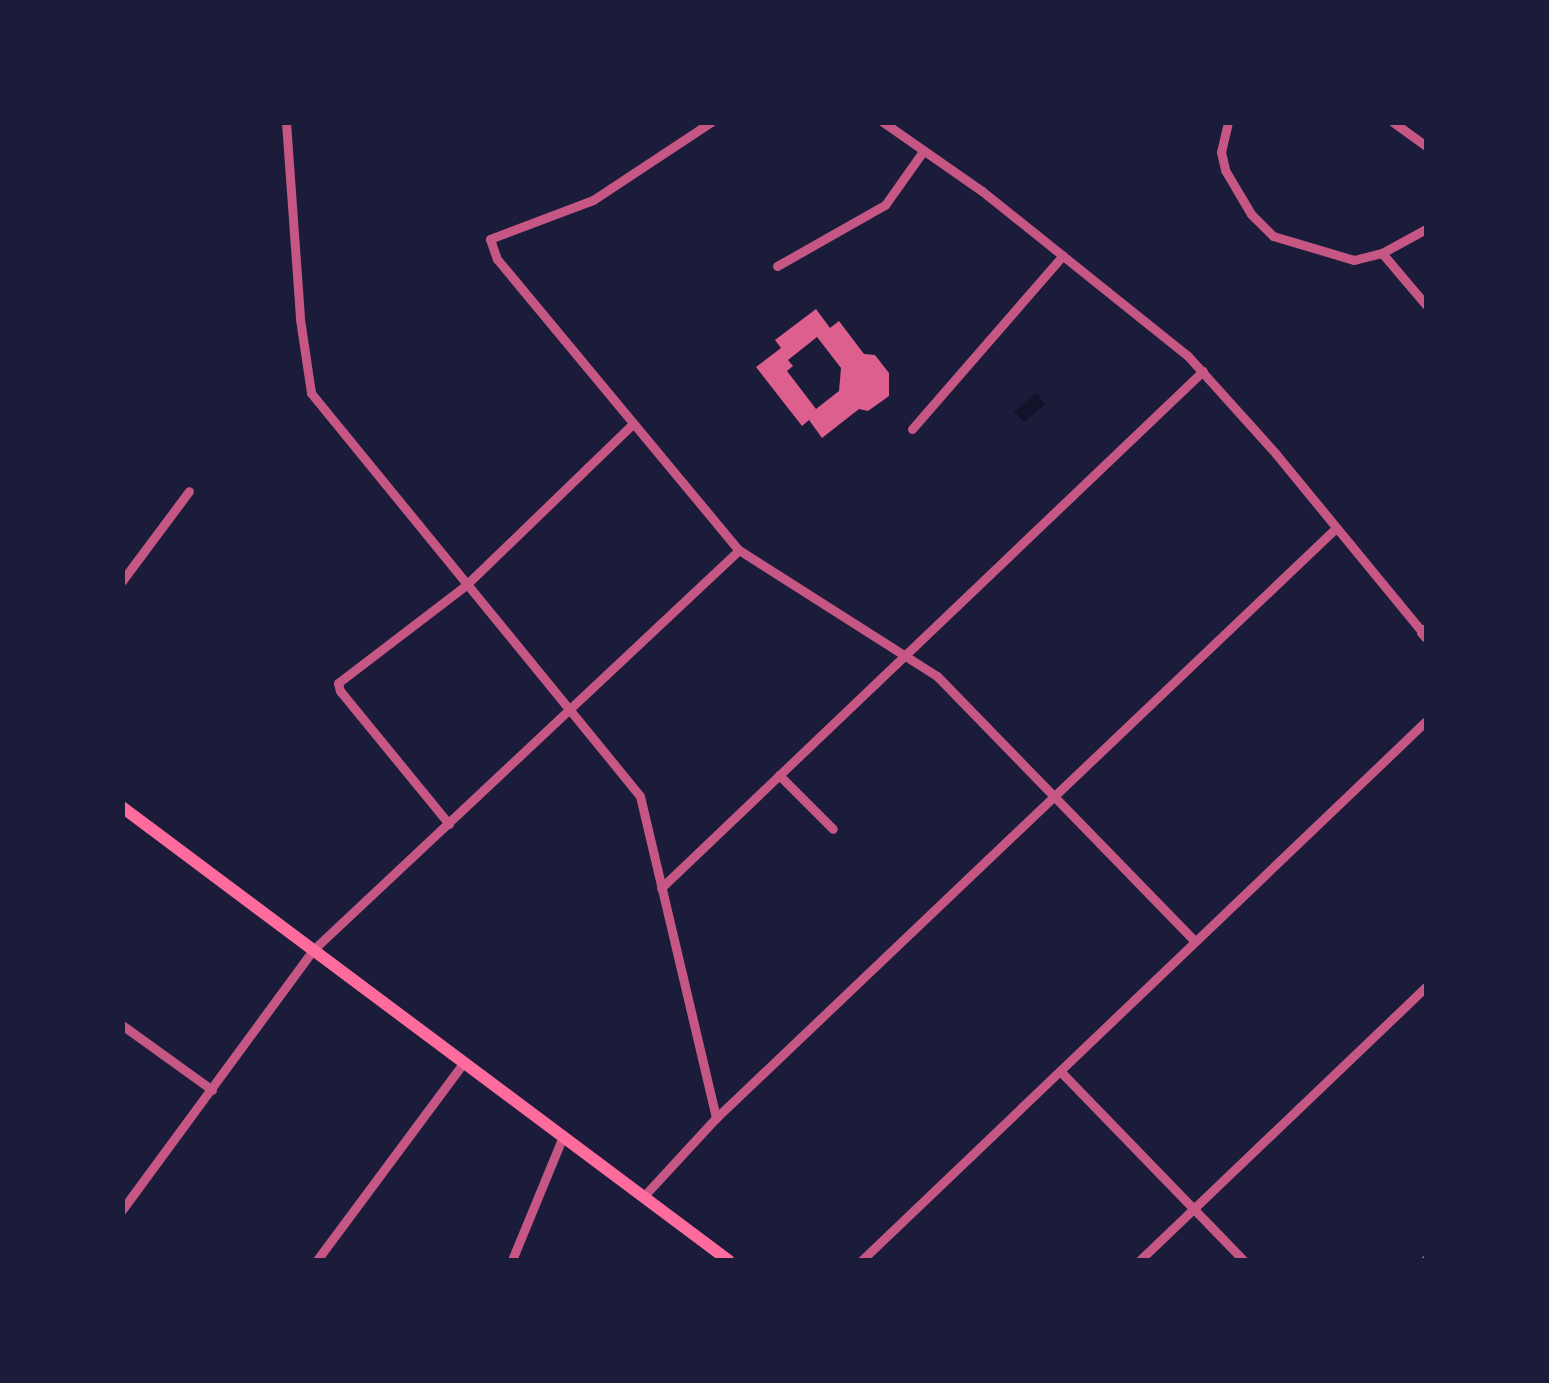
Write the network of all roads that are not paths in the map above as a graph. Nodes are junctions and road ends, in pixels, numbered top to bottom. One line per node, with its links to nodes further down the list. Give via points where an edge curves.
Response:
1 (286, 122): 20 (street, via 311,393)
2 (883, 122): 7 (street)
3 (1228, 122): 9 (street, via 1224,170 1268,233 1342,259)
4 (1393, 122): 6 (street)
5 (704, 124): 14 (street, via 592,200 490,239 497,259)
6 (1426, 146)
7 (924, 150): 10 (street); 11 (street, via 885,205)
8 (1426, 229): 9 (street)
9 (1382, 253): 12 (street)
10 (1062, 256): 13 (street); 15 (street)
11 (777, 266)
12 (1426, 305)
13 (1203, 370): 17 (street); 22 (street)
14 (632, 424): 18 (street); 20 (street)
15 (912, 429)
16 (189, 492): 19 (street)
17 (1334, 529): 21 (street); 26 (street)
18 (740, 550): 22 (street); 23 (street)
19 (122, 581)
20 (466, 585): 23 (street); 28 (street, via 338,684)
21 (1425, 633)
22 (906, 654): 25 (street); 26 (street, via 946,684)
23 (571, 712): 28 (street); 30 (street, via 640,796)
24 (1426, 720): 31 (street)
25 (780, 775): 29 (street); 30 (street)
26 (1054, 797): 31 (street); 38 (street)
27 (122, 807): 32 (main road)
28 (449, 824): 32 (street)
29 (833, 830)
30 (661, 888): 38 (street)
31 (1196, 942): 36 (street)
32 (314, 949): 35 (main road); 37 (street)
33 (1426, 987): 41 (street)
34 (122, 1026): 37 (street)
35 (464, 1062): 39 (main road); 43 (street)
36 (1061, 1072): 41 (street); 46 (street)
37 (212, 1090): 42 (street)
38 (716, 1118): 40 (street)
39 (563, 1136): 40 (main road); 44 (street)
40 (644, 1197): 45 (main road)
41 (1194, 1209): 47 (street); 48 (street)
42 (122, 1210)
43 (318, 1260)
44 (512, 1260)
45 (728, 1260)
46 (862, 1260)
47 (1140, 1260)
48 (1243, 1260)

